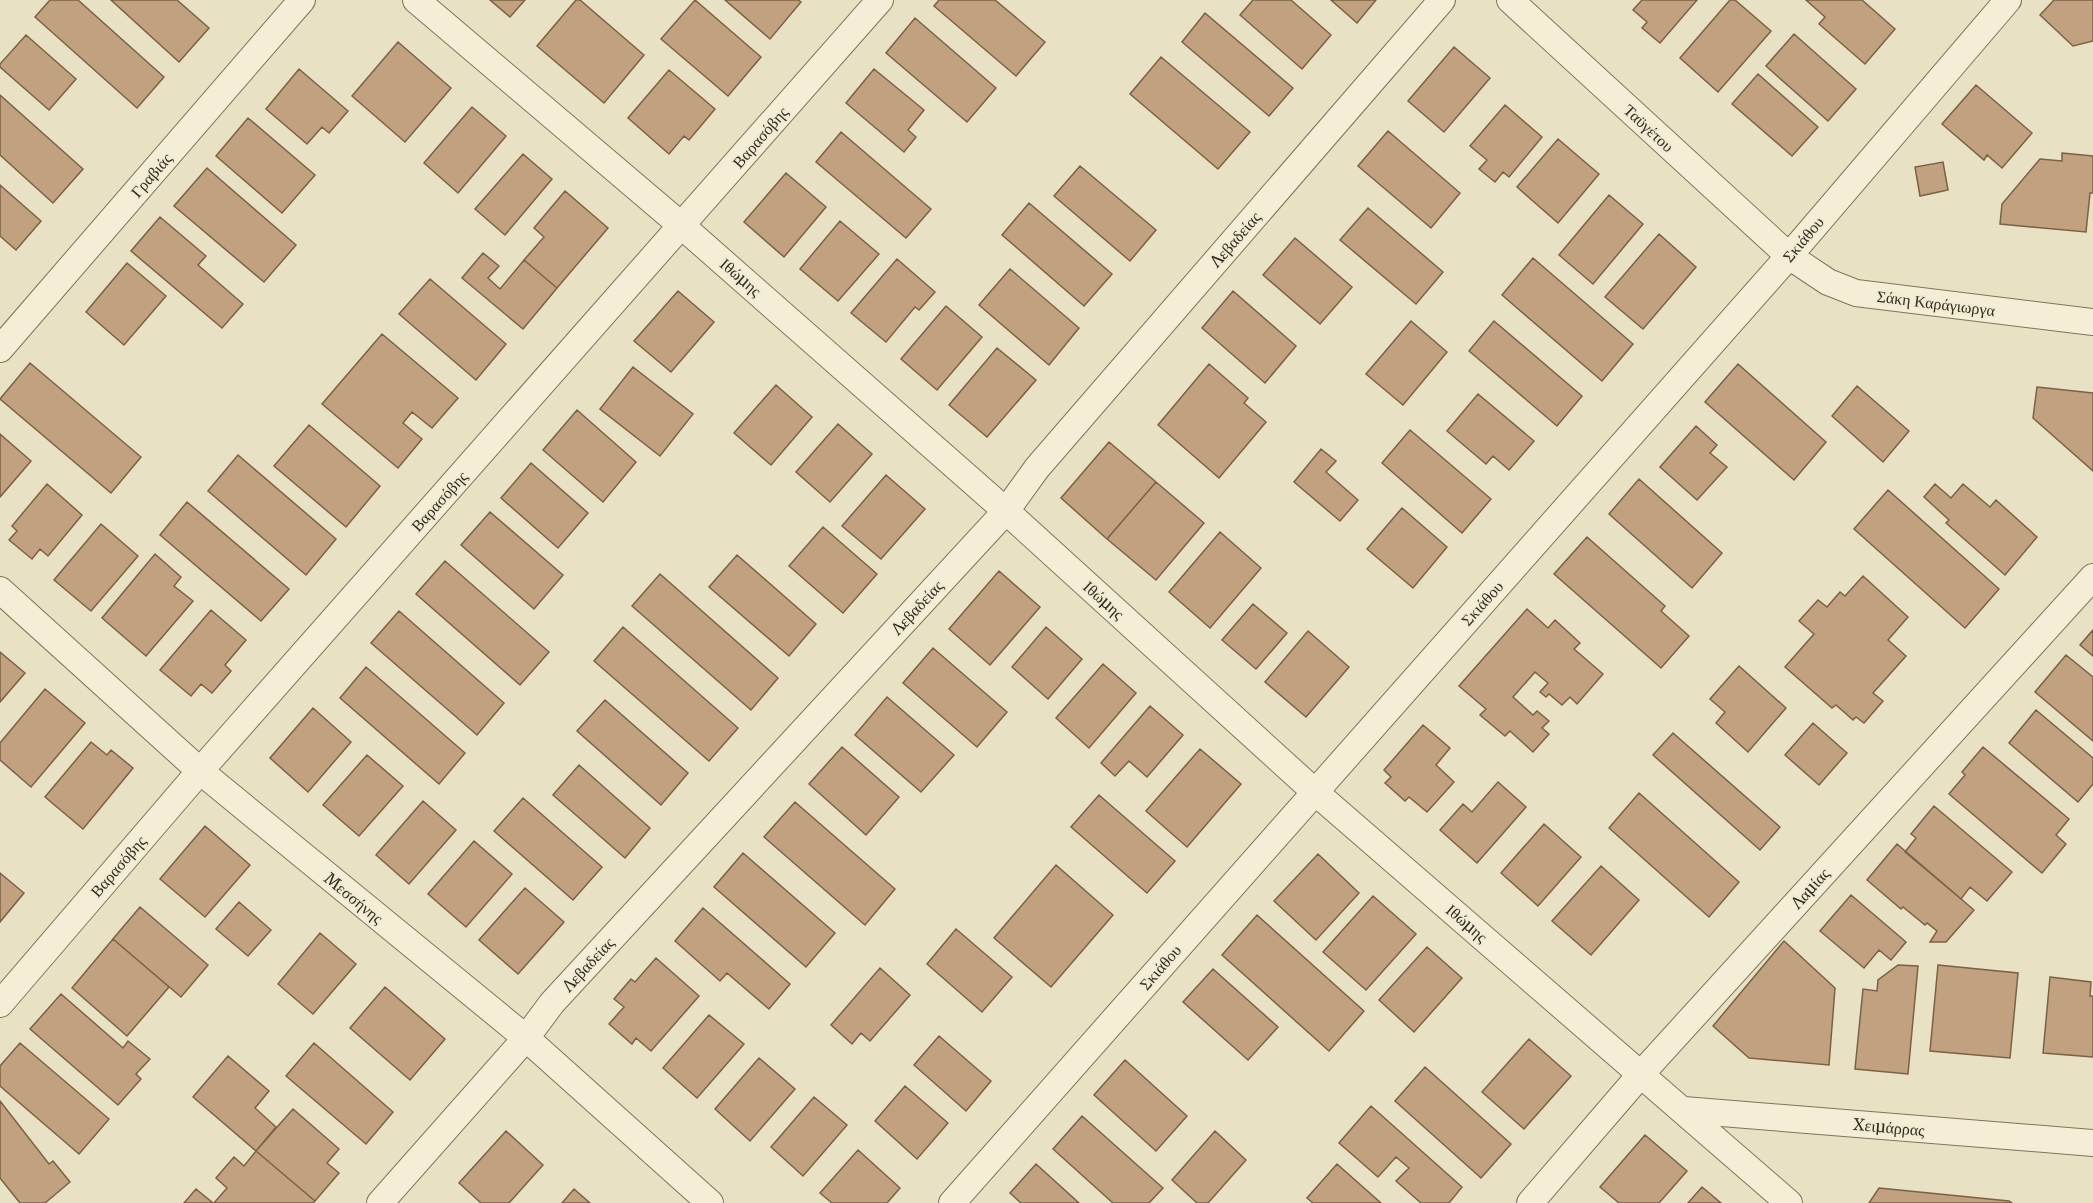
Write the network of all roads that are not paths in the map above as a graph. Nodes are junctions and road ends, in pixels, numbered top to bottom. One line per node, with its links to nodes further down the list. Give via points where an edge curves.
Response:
1 (302, 0): 10 (street, Γραβιάς)
2 (416, 0): 7 (street, Ιθώμης)
3 (880, 0): 7 (street, Βαρασόβης)
4 (1442, 0): 11 (street, Λεβαδείας, via 1037,468)
5 (1510, 0): 8 (street, Ταϋγέτου)
6 (2008, 0): 8 (street, Σκιάθου)
7 (682, 226): 11 (street, Ιθώμης); 14 (street, Βαρασόβης)
8 (1789, 256): 9 (street, Σάκη Καράγιωργα, via 1828,282 1856,293); 15 (street, Σκιάθου)
9 (2093, 322)
10 (0, 349)
11 (1006, 511): 15 (street, Ιθώμης); 17 (street, Λεβαδείας, via 552,1003)
12 (2093, 577): 18 (street, Λαμίας)
13 (0, 590): 14 (street, Μεσσήνης)
14 (200, 771): 16 (street, Βαρασόβης); 17 (street, Μεσσήνης)
15 (1315, 792): 18 (street, Ιθώμης); 23 (street, Σκιάθου)
16 (0, 1004)
17 (526, 1038): 21 (street, Λεβαδείας); 22 (street, Μεσσήνης)
18 (1641, 1074): 19 (street, Ιθώμης); 24 (street, Λαμίας)
19 (1684, 1110): 20 (street, Χειμάρρας); 25 (street, Ιθώμης)
20 (2093, 1143)
21 (380, 1203)
22 (710, 1203)
23 (952, 1203)
24 (1530, 1203)
25 (1789, 1203)

